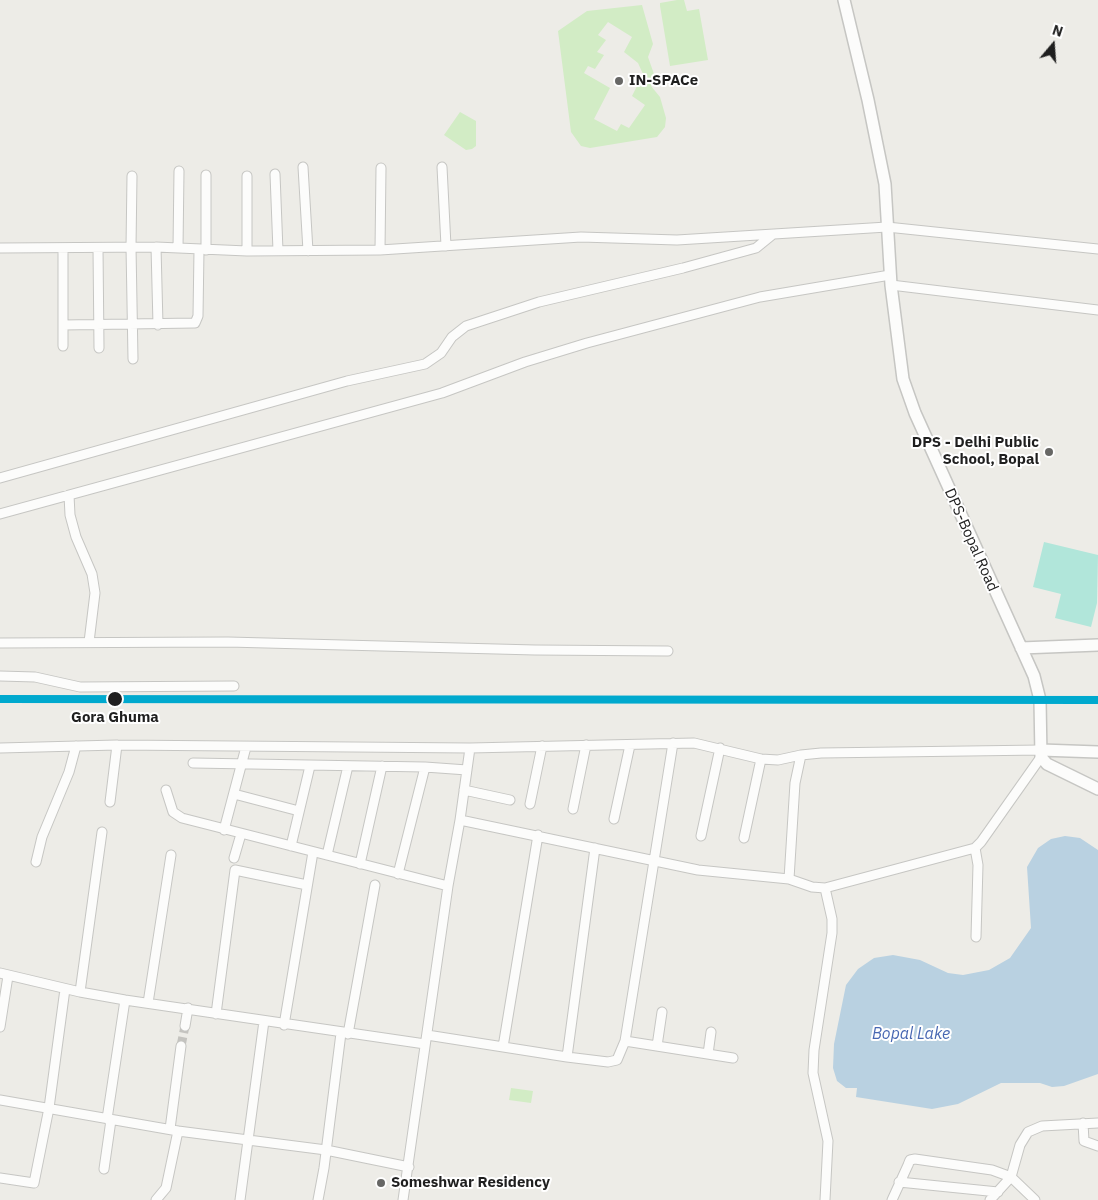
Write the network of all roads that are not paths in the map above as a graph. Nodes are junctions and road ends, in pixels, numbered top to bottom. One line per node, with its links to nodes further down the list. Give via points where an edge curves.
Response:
1 (844, 0): 10 (street, DPS-Bopal Road, via 885,184)
2 (442, 167): 12 (street)
3 (303, 168): 24 (street)
4 (381, 168): 22 (street)
5 (179, 171): 18 (street)
6 (275, 174): 21 (street)
7 (206, 175): 20 (street)
8 (132, 176): 13 (street)
9 (247, 176): 23 (street)
10 (887, 227): 11 (street); 19 (street); 25 (street, DPS-Bopal Road)
11 (772, 235): 12 (street, via 676,240 573,238); 34 (street, via 756,248 539,302 466,326 452,337 441,353 425,364 347,381)
12 (446, 246): 22 (street)
13 (131, 247): 14 (street); 17 (street); 30 (street)
14 (156, 247): 18 (street); 29 (street)
15 (0, 248): 16 (street)
16 (63, 248): 17 (street); 27 (street)
17 (98, 248): 28 (street)
18 (178, 248): 20 (street)
19 (1098, 249)
20 (202, 250): 23 (street); 29 (street, via 197,320 191,324)
21 (278, 250): 23 (street); 24 (street)
22 (380, 250): 24 (street)
23 (247, 251)
24 (308, 251)
25 (890, 275): 26 (street); 35 (street, via 760,297 587,343 442,392); 40 (street, DPS-Bopal Road, via 903,379 914,413)
26 (1098, 310)
27 (63, 325): 28 (street); 31 (street)
28 (99, 325): 30 (street); 32 (street)
29 (158, 325): 30 (street)
30 (132, 326): 33 (street)
31 (63, 346)
32 (99, 348)
33 (133, 359)
34 (0, 478)
35 (69, 495): 36 (street); 37 (street, via 76,537 92,574 95,593)
36 (0, 514)
37 (89, 642): 38 (street); 41 (street)
38 (0, 643)
39 (1098, 645): 40 (street)
40 (1021, 648): 55 (street, DPS-Bopal Road, via 1034,676 1040,700)
41 (668, 651)
42 (0, 676): 43 (street, via 35,677 80,687)
43 (234, 686)
44 (673, 744): 46 (street); 53 (street, via 694,743); 89 (street)
45 (117, 745): 47 (street); 51 (street); 70 (street)
46 (630, 745): 49 (street); 74 (street)
47 (76, 746): 50 (street); 90 (street)
48 (542, 746): 49 (street); 52 (street); 71 (street)
49 (586, 746): 72 (street)
50 (0, 748)
51 (246, 748): 52 (street); 59 (street)
52 (470, 748): 64 (street)
53 (720, 748): 57 (street); 80 (street)
54 (1098, 752): 55 (street)
55 (1041, 753): 56 (street, via 821,752); 65 (street, via 1048,764); 84 (street)
56 (801, 755): 57 (street, via 778,760); 93 (street, via 795,782)
57 (761, 759): 81 (street)
58 (193, 763): 59 (street)
59 (242, 764): 60 (street); 68 (street)
60 (310, 766): 61 (street); 73 (street)
61 (348, 766): 62 (street); 87 (street)
62 (382, 766): 63 (street); 91 (street)
63 (425, 767): 64 (street); 92 (street)
64 (467, 770): 67 (street)
65 (1098, 789)
66 (166, 790): 76 (street, via 176,816)
67 (464, 790): 69 (street); 75 (street)
68 (234, 794): 73 (street); 76 (street)
69 (510, 800)
70 (110, 802)
71 (530, 804)
72 (573, 809)
73 (299, 811): 82 (street)
74 (614, 819)
75 (460, 820): 79 (street); 96 (street)
76 (224, 830): 78 (street)
77 (102, 832): 101 (street)
78 (241, 834): 82 (street); 88 (street)
79 (538, 835): 83 (street); 117 (street)
80 (700, 836)
81 (744, 838)
82 (290, 846): 85 (street)
83 (595, 848): 89 (street); 119 (street)
84 (975, 848): 97 (street); 98 (street, via 978,865)
85 (313, 852): 87 (street); 94 (street)
86 (171, 855): 103 (street)
87 (327, 855): 91 (street)
88 (234, 858)
89 (652, 861): 93 (street, via 698,870); 114 (street)
90 (36, 862)
91 (360, 864): 92 (street)
92 (398, 874): 96 (street)
93 (789, 879): 97 (street)
94 (307, 885): 106 (street, via 235,870); 108 (street)
95 (375, 885): 112 (street)
96 (448, 886): 113 (street)
97 (825, 888): 140 (street, via 832,933 813,1073 828,1141)
98 (976, 937)
99 (4, 975): 100 (street); 110 (street)
100 (65, 989): 101 (street); 122 (street)
101 (80, 992): 102 (street)
102 (125, 1000): 103 (street); 123 (street)
103 (148, 1003): 104 (street)
104 (188, 1008): 106 (street); 109 (street)
105 (662, 1012): 116 (street)
106 (216, 1014): 107 (street)
107 (264, 1021): 108 (street); 127 (street)
108 (284, 1025): 112 (street)
109 (185, 1026)
110 (0, 1027)
111 (711, 1032): 118 (street)
112 (344, 1034): 113 (street); 129 (street)
113 (426, 1040): 117 (street); 130 (street)
114 (625, 1042): 116 (street); 119 (street, via 617,1060 608,1062)
115 (182, 1046): 126 (street)
116 (657, 1046): 118 (street)
117 (503, 1047): 119 (street)
118 (708, 1054): 120 (street)
119 (567, 1057)
120 (733, 1058)
121 (0, 1100): 122 (street)
122 (48, 1108): 123 (street); 133 (street, via 34,1183)
123 (109, 1119): 126 (street); 131 (street)
124 (1084, 1123): 125 (street); 128 (street, via 1084,1140); 132 (street, via 1042,1126 1028,1132 1020,1145)
125 (1098, 1123)
126 (174, 1130): 127 (street); 136 (street, via 166,1188)
127 (249, 1140): 129 (street); 137 (street)
128 (1098, 1146)
129 (326, 1150): 130 (street); 138 (street)
130 (409, 1167): 139 (street)
131 (104, 1169)
132 (1011, 1177): 134 (street, via 984,1168 915,1159 910,1160); 135 (street); 143 (street)
133 (0, 1178)
134 (899, 1182): 135 (street); 141 (street)
135 (998, 1192): 142 (street)
136 (156, 1200)
137 (240, 1200)
138 (318, 1200)
139 (403, 1200)
140 (825, 1200)
141 (892, 1200)
142 (990, 1200)
143 (1035, 1200)

